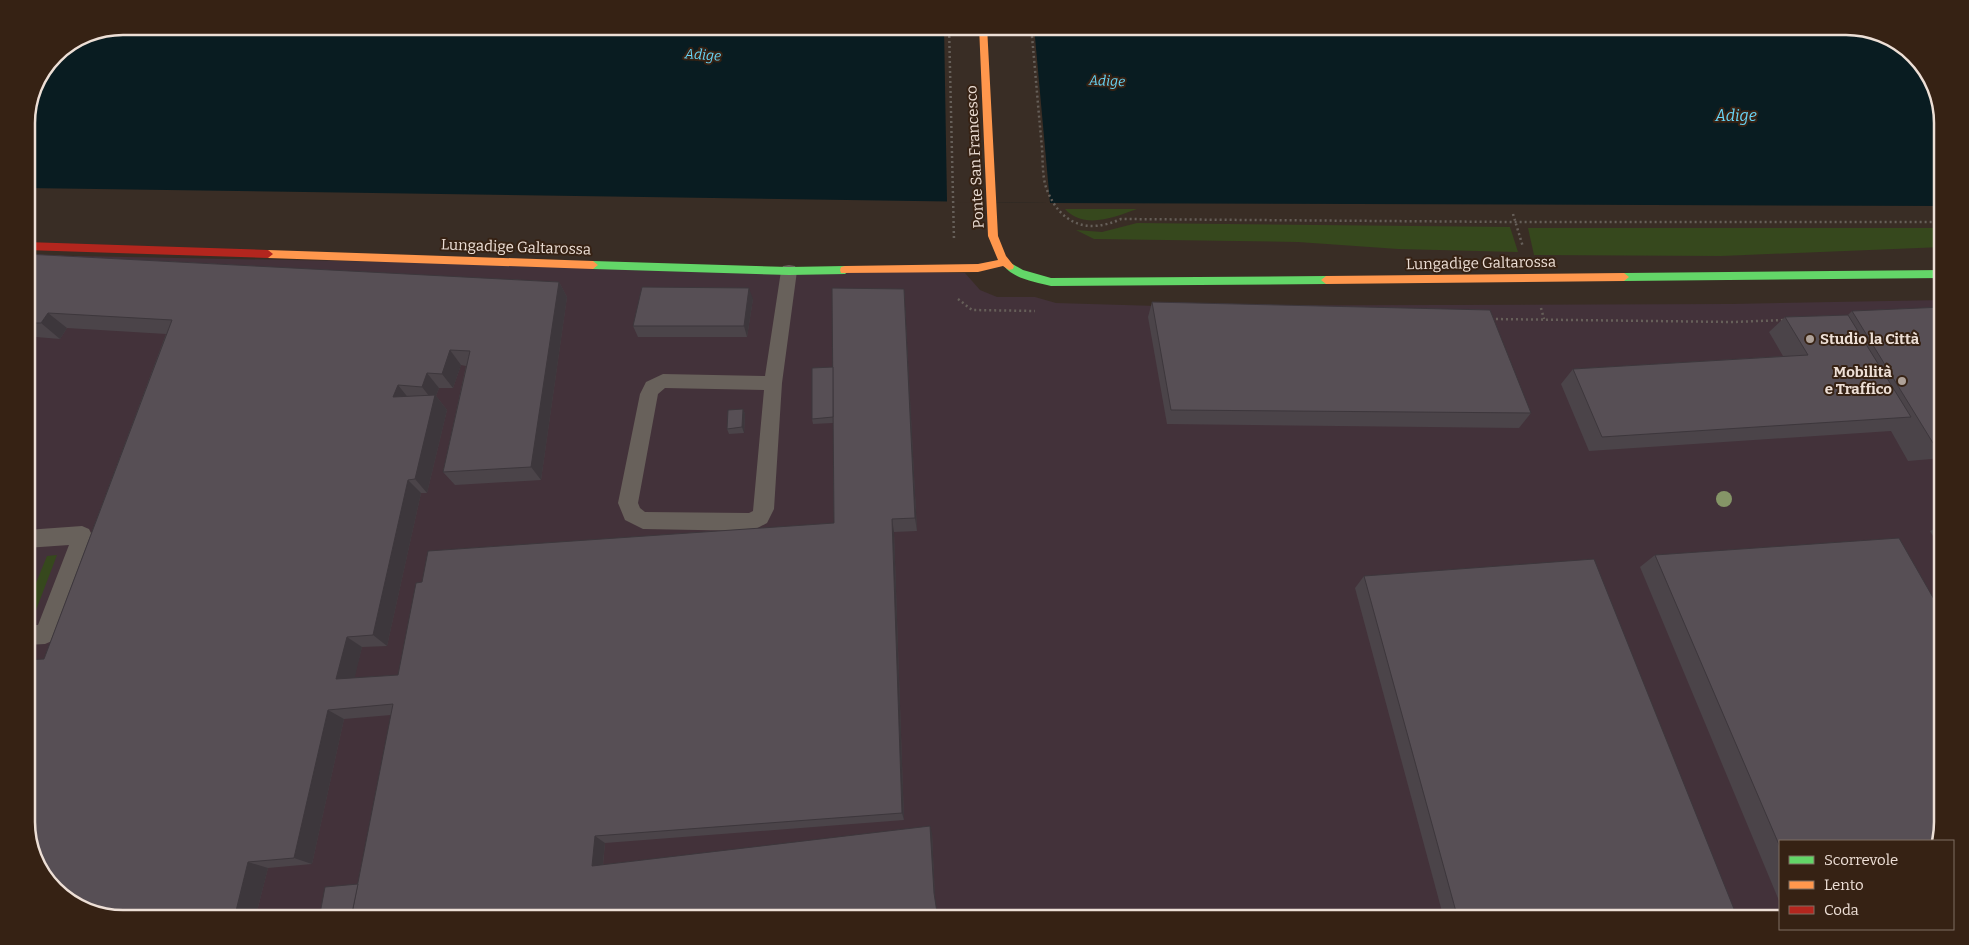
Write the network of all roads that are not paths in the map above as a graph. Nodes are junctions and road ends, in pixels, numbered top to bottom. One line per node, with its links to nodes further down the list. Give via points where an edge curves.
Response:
1 (983, 35): 3 (main road, Ponte San Francesco, via 993,236)
2 (35, 246): 4 (main road, Lungadige Galtarossa)
3 (1004, 262): 4 (main road, Lungadige Galtarossa, via 978,268); 5 (main road, Lungadige Galtarossa, via 1021,274 1051,282 1105,283)
4 (789, 270): 6 (lane)
5 (1934, 274)
6 (774, 383): 6 (lane, via 764,508 760,517 752,522 644,520 632,514 628,503 652,387 663,381)
7 (35, 538): 8 (lane, via 82,535 45,634)
8 (35, 635)

